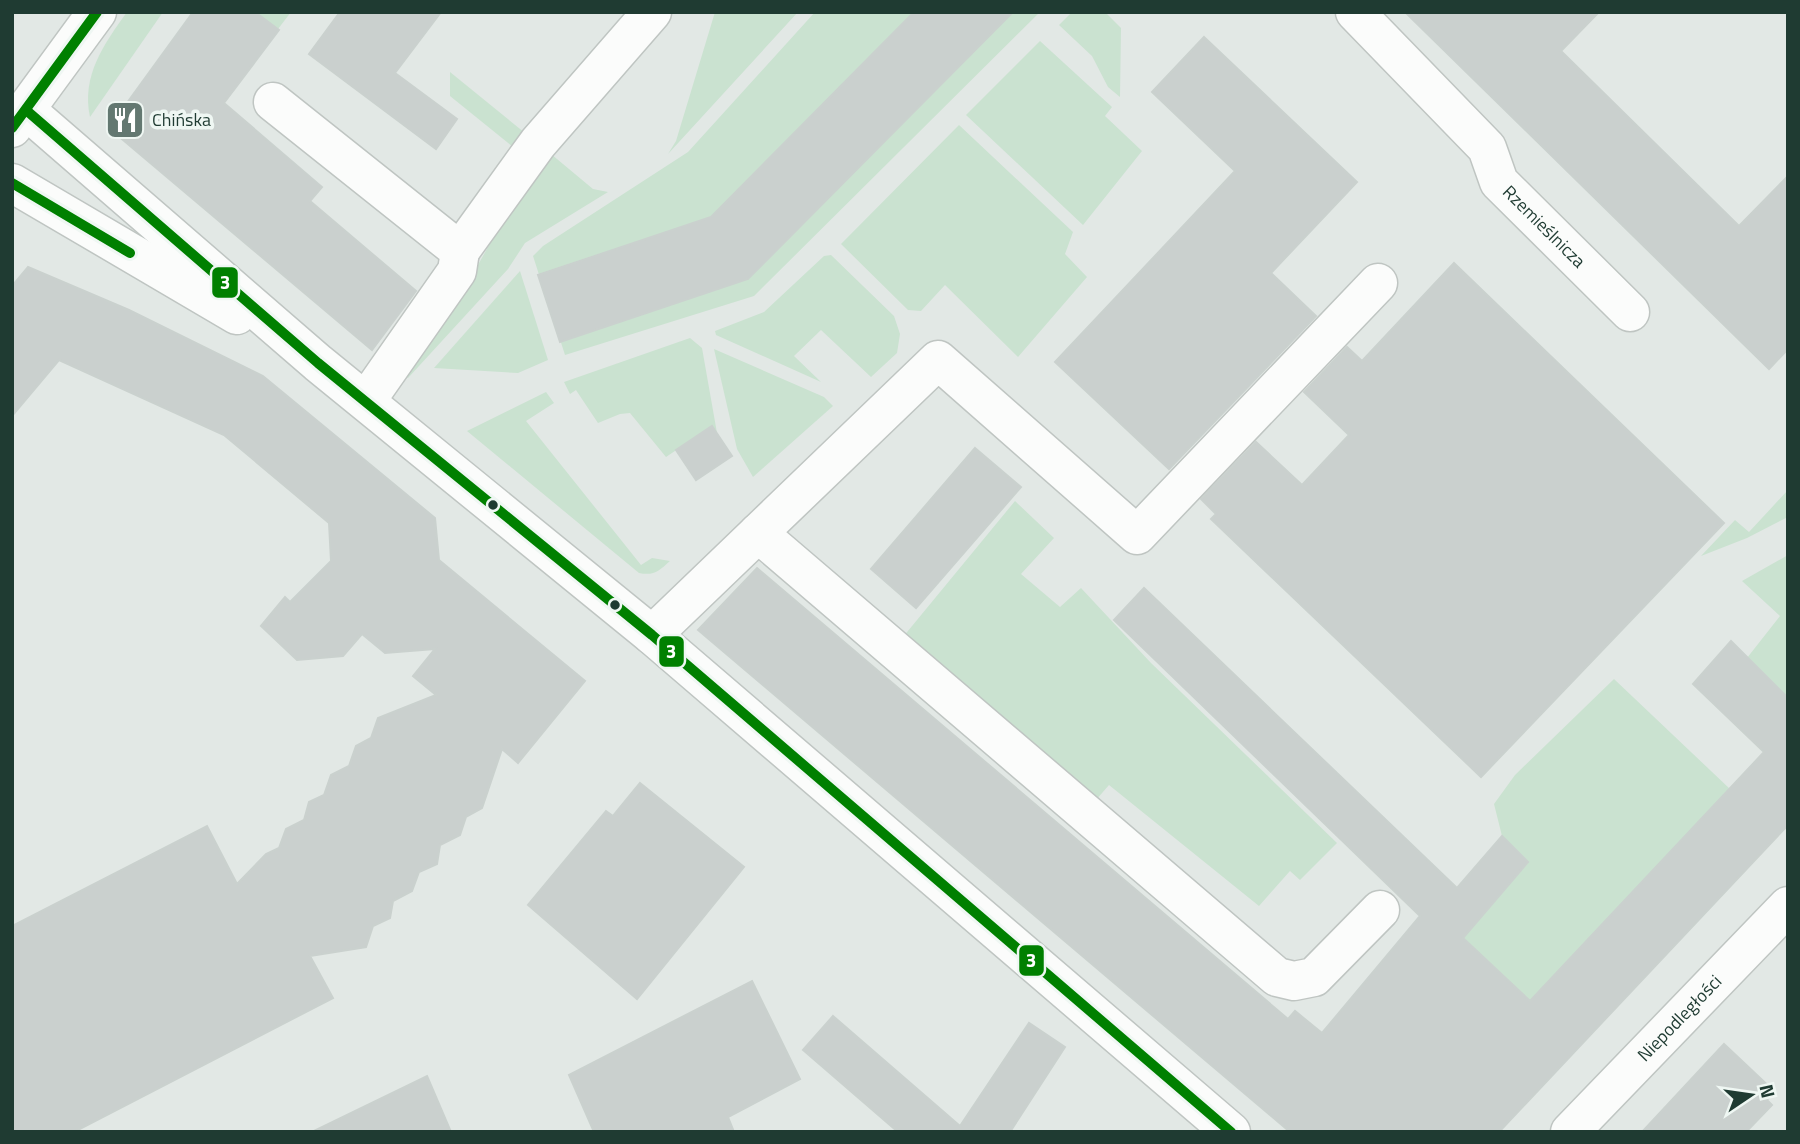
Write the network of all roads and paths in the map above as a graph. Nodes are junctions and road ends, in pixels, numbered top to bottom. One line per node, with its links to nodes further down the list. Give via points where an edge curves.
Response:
1 (97, 12): 5 (street)
2 (652, 12): 7 (street, via 538,143)
3 (1355, 12): 9 (street, Rzemieślnicza, via 1487,148 1499,182)
4 (273, 102): 7 (street)
5 (19, 119): 10 (street)
6 (12, 183): 10 (street)
7 (460, 251): 11 (street, via 457,271)
8 (1378, 283): 12 (street, via 1137,535 938,360)
9 (1630, 312)
10 (318, 363): 11 (street)
11 (366, 401): 13 (street)
12 (758, 533): 13 (street); 15 (street, via 1277,977 1294,981 1314,977)
13 (652, 635): 16 (street)
14 (1788, 906): 17 (street, Niepodległości)
15 (1380, 910)
16 (1231, 1132)
17 (1570, 1132)

